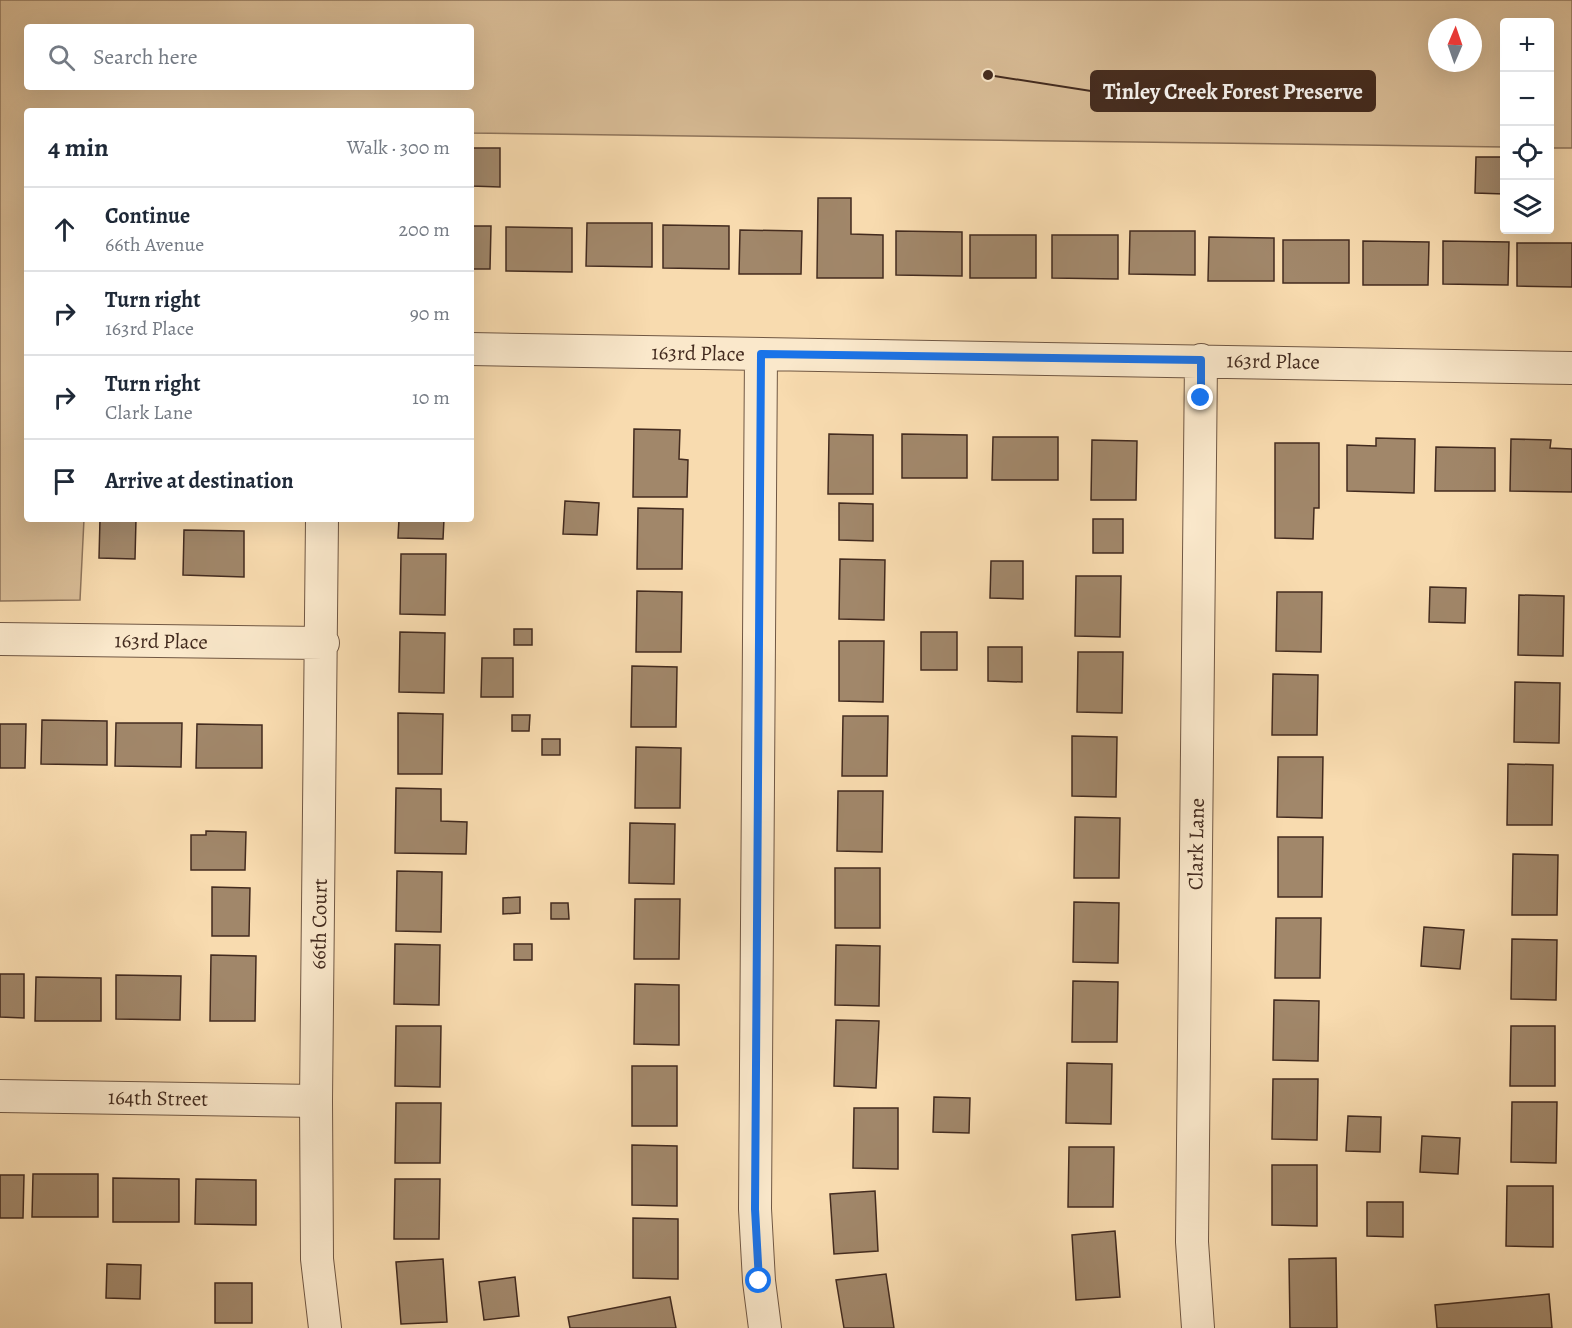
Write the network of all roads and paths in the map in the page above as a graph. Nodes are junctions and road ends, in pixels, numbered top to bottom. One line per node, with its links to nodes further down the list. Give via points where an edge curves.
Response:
1 (474, 349): 2 (street, 163rd Place)
2 (761, 354): 3 (street, 163rd Place); 11 (street, via 755,1209)
3 (1201, 360): 4 (street, 163rd Place); 12 (street, Clark Lane, via 1192,1242)
4 (1572, 368)
5 (322, 522): 7 (street, 66th Court)
6 (0, 639): 7 (street, 163rd Place)
7 (322, 643): 9 (street, 66th Court)
8 (0, 1096): 9 (street, 164th Street)
9 (316, 1101): 10 (street, 66th Court, via 317,1259)
10 (325, 1328)
11 (765, 1328)
12 (1198, 1328)

